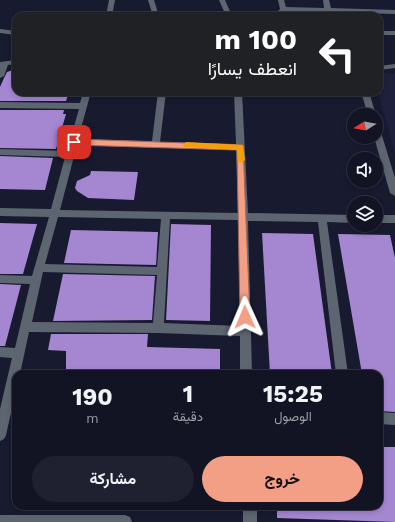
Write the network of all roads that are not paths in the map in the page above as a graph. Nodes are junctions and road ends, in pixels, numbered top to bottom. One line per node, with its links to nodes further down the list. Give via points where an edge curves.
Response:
1 (112, 0): 8 (street)
2 (151, 0): 9 (street)
3 (222, 0): 10 (street)
4 (281, 0): 6 (street)
5 (326, 0): 7 (street)
6 (283, 9): 7 (street); 11 (street)
7 (328, 10): 12 (street, via 367,8)
8 (110, 12)
9 (155, 12)
10 (227, 12)
11 (280, 12)
12 (395, 12)
13 (0, 32): 14 (street)
14 (12, 33)
15 (383, 33): 16 (street)
16 (395, 33)
17 (3, 64): 20 (street)
18 (395, 66): 19 (street)
19 (383, 68)
20 (0, 76)
21 (86, 96): 26 (street)
22 (162, 96): 29 (street)
23 (238, 96): 31 (street)
24 (366, 96): 27 (street)
25 (0, 106): 26 (street)
26 (83, 106): 28 (street)
27 (370, 108)
28 (74, 142): 29 (street); 33 (street)
29 (156, 144): 31 (street)
30 (380, 144): 34 (street)
31 (241, 147): 38 (street)
32 (0, 152): 33 (street)
33 (71, 154): 36 (street)
34 (395, 193)
35 (0, 212): 36 (street)
36 (54, 214): 37 (street); 43 (street)
37 (166, 215): 38 (street); 44 (street)
38 (243, 217): 39 (street); 49 (street)
39 (322, 218): 40 (street); 54 (street)
40 (347, 219)
41 (383, 219): 42 (street)
42 (395, 219)
43 (40, 268): 44 (street); 46 (street)
44 (161, 271): 48 (street)
45 (0, 279): 46 (street)
46 (36, 280): 47 (street)
47 (25, 327): 48 (street); 51 (street)
48 (158, 328): 49 (street)
49 (245, 331): 53 (street)
50 (0, 352): 51 (street)
51 (18, 354): 52 (street)
52 (16, 370)
53 (246, 370)
54 (341, 370)
55 (11, 409): 58 (street)
56 (383, 418): 57 (street)
57 (395, 419)
58 (0, 435)
59 (250, 510): 63 (street)
60 (0, 522): 61 (street)
61 (119, 522): 62 (street)
62 (125, 522)
63 (250, 522)

